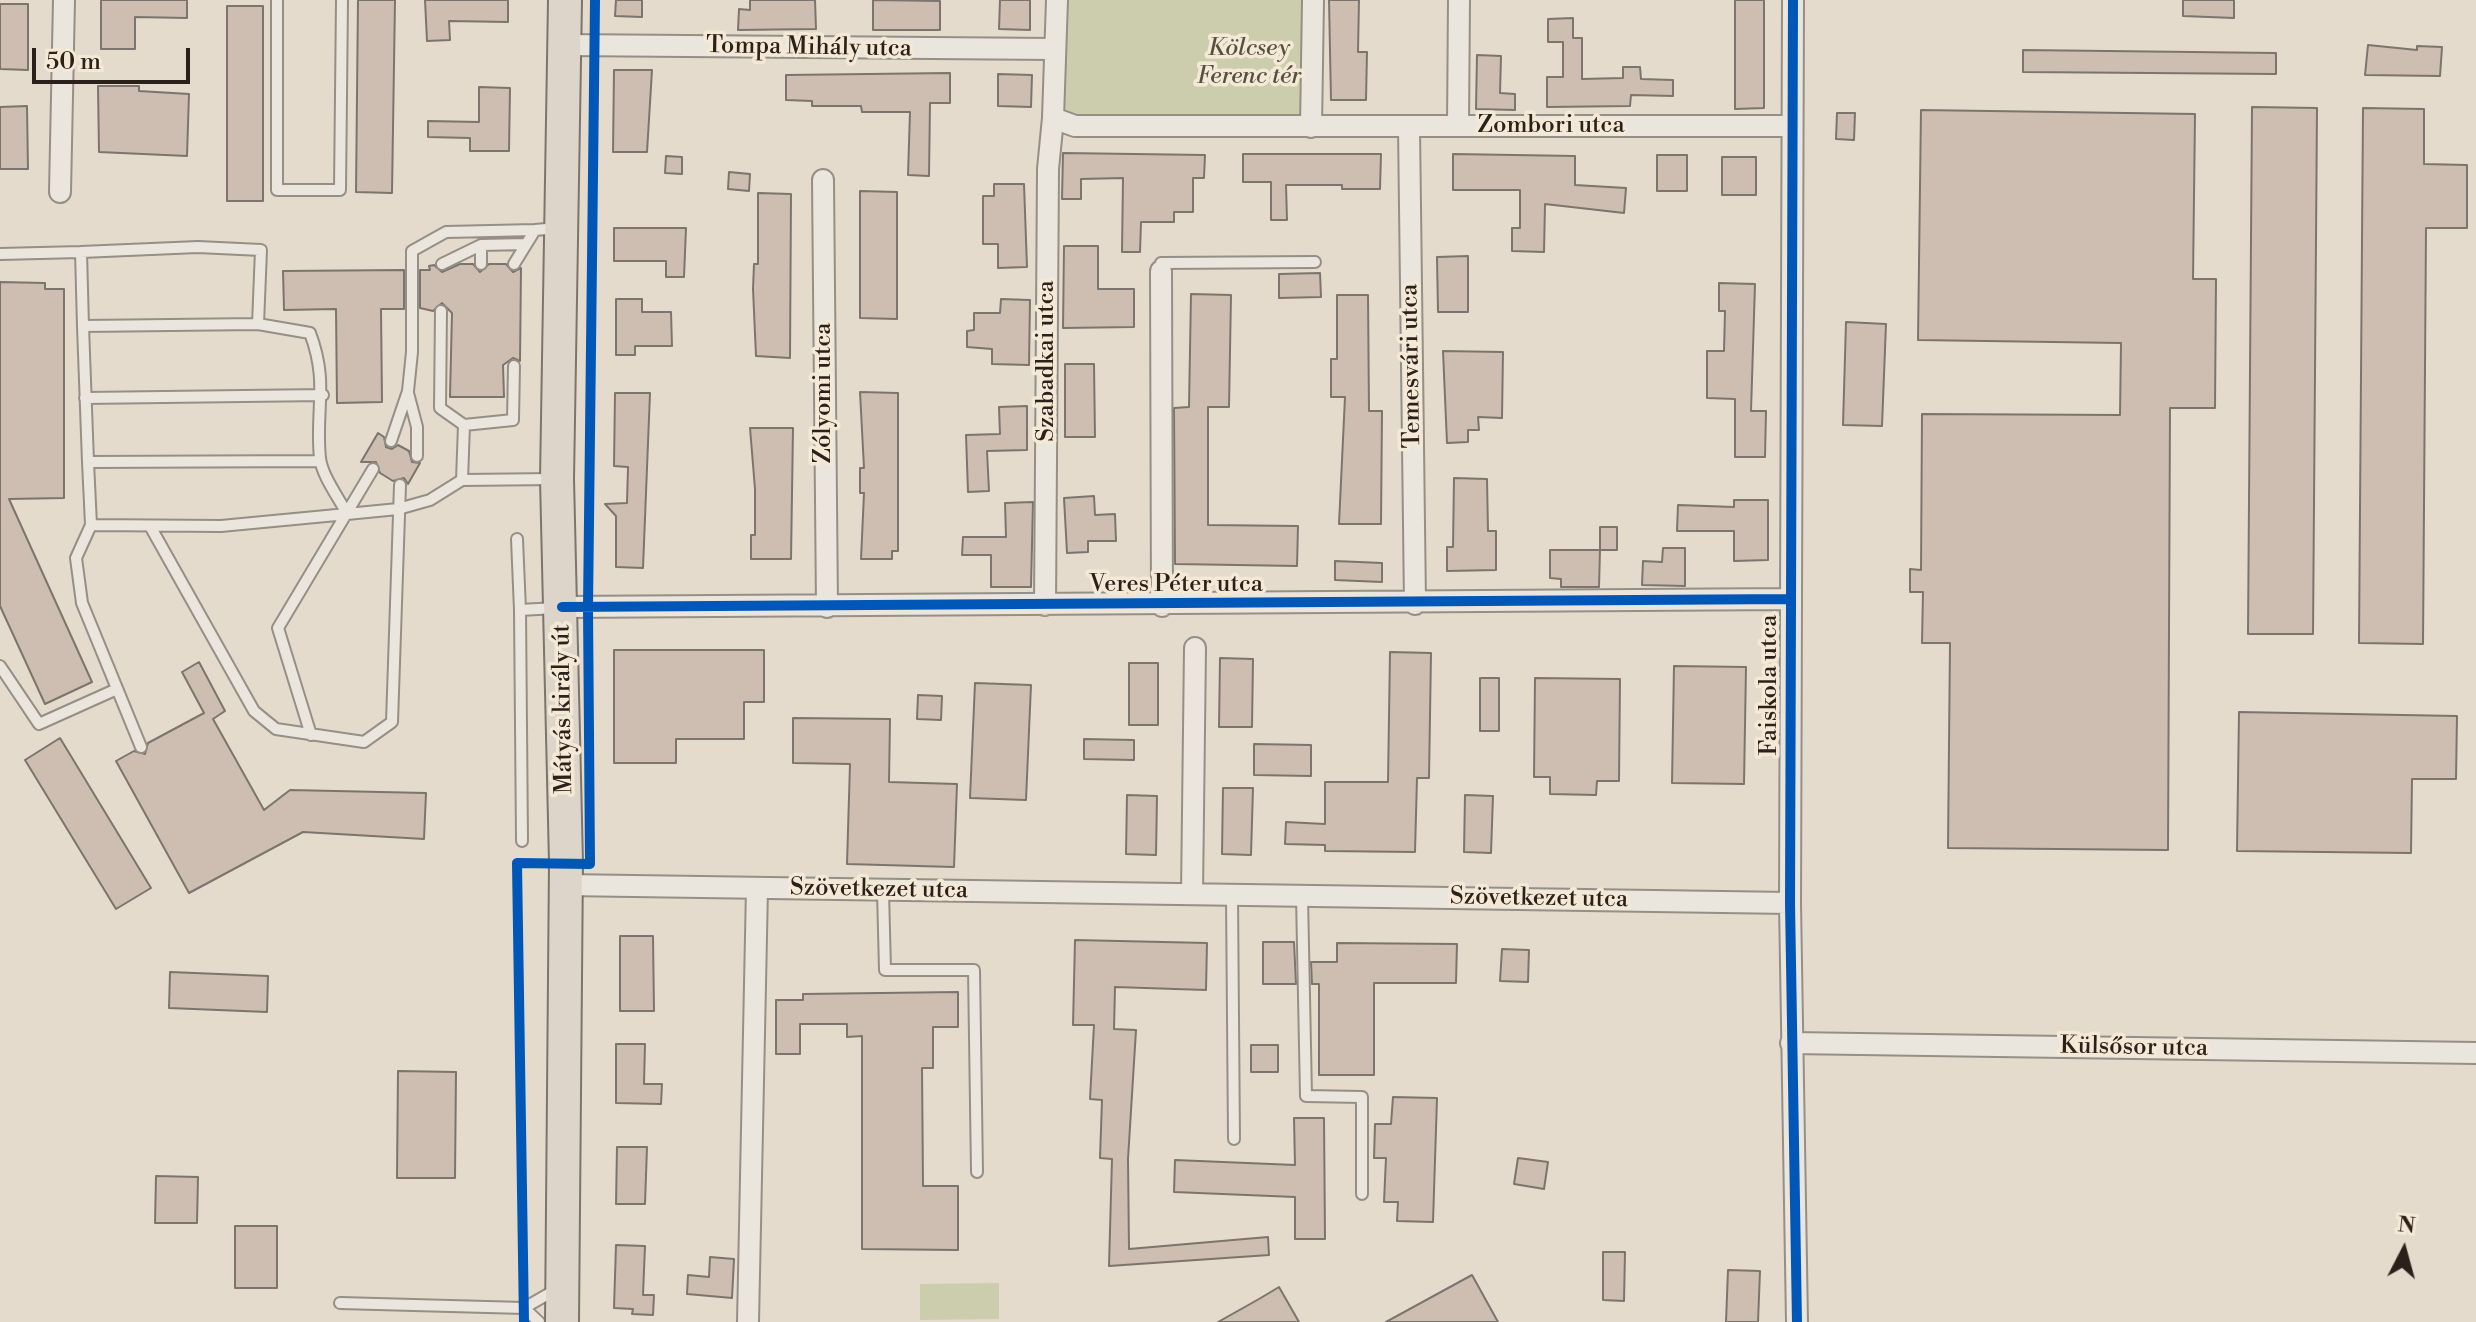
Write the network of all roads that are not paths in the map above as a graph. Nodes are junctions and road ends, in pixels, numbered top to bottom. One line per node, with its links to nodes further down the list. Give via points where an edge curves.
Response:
1 (64, 0): 17 (street)
2 (277, 0): 3 (lane, via 277,190 340,190)
3 (342, 0)
4 (565, 0): 9 (main road, Mátyás király út)
5 (1057, 0): 10 (street)
6 (1313, 0): 14 (street)
7 (1459, 0): 12 (street)
8 (1793, 0): 13 (street, Faiskola utca)
9 (564, 45): 10 (street, Tompa Mihály utca); 18 (main road, Mátyás király út)
10 (1054, 49): 11 (street)
11 (1053, 118): 14 (street, via 1075,126); 51 (street, Szabadkai utca, via 1048,169)
12 (1458, 126): 13 (street, Zombori utca); 15 (street, Zombori utca)
13 (1791, 126): 49 (street, Faiskola utca)
14 (1311, 127): 15 (street, Zombori utca)
15 (1409, 127): 50 (street, Temesvári utca)
16 (823, 180): 54 (street, Zólyomi utca)
17 (60, 192)
18 (547, 229): 19 (lane); 32 (lane, via 446,232 412,251); 41 (main road, Mátyás király út)
19 (526, 244): 20 (lane); 26 (lane)
20 (481, 245): 24 (lane); 25 (lane)
21 (81, 252): 22 (lane); 29 (lane, via 261,250); 30 (lane)
22 (0, 254)
23 (1315, 262): 27 (lane, via 1161,263)
24 (442, 264)
25 (481, 264)
26 (514, 264)
27 (1161, 271): 52 (street, Veres Péter utca)
28 (441, 311): 35 (lane, via 440,408)
29 (258, 324): 30 (lane); 33 (lane, via 310,333 320,359)
30 (83, 326): 34 (lane)
31 (514, 366): 35 (lane, via 513,420)
32 (408, 391): 36 (lane); 37 (lane)
33 (323, 395): 34 (lane); 38 (lane)
34 (85, 398): 39 (lane)
35 (464, 425): 42 (lane)
36 (391, 441)
37 (417, 456)
38 (320, 461): 39 (lane); 45 (lane)
39 (88, 462): 46 (lane)
40 (373, 469): 45 (lane)
41 (557, 479): 42 (lane); 53 (main road, Mátyás király út)
42 (462, 480): 44 (lane, via 430,500)
43 (400, 485): 44 (lane)
44 (398, 509): 45 (lane); 59 (lane, via 392,722 364,742)
45 (347, 514): 47 (lane, via 221,526); 59 (lane, via 278,628)
46 (91, 525): 47 (lane); 58 (lane, via 76,558 82,603)
47 (150, 526): 59 (lane, via 254,711 276,729)
48 (517, 539): 55 (lane)
49 (1790, 599): 50 (street, Veres Péter utca); 68 (street, Faiskola utca)
50 (1415, 604): 52 (street, Veres Péter utca)
51 (1045, 605): 52 (street, Veres Péter utca); 54 (street, Veres Péter utca)
52 (1162, 606)
53 (562, 607): 54 (street, Veres Péter utca); 55 (lane); 62 (main road, Mátyás király út)
54 (827, 607)
55 (520, 610): 61 (lane)
56 (1195, 648): 65 (street)
57 (0, 666): 58 (lane, via 39,724)
58 (117, 689): 60 (lane)
59 (311, 735)
60 (141, 747)
61 (522, 841)
62 (565, 885): 63 (street, Szövetkezet utca); 74 (main road, Mátyás király út)
63 (757, 888): 64 (street, Szövetkezet utca); 79 (street)
64 (883, 891): 65 (street, Szövetkezet utca); 72 (lane, via 885,970 974,970)
65 (1192, 894): 66 (street, Szövetkezet utca)
66 (1232, 896): 67 (street, Szövetkezet utca); 71 (lane)
67 (1302, 896): 68 (street, Szövetkezet utca); 73 (lane, via 1306,1096 1362,1097)
68 (1790, 903): 69 (street, Faiskola utca)
69 (1791, 1043): 70 (street, Külsősor utca); 80 (street, Faiskola utca)
70 (2476, 1053)
71 (1234, 1139)
72 (977, 1172)
73 (1362, 1194)
74 (562, 1286): 76 (lane); 78 (main road, Mátyás király út)
75 (340, 1303): 76 (lane)
76 (524, 1308): 77 (lane)
77 (539, 1322)
78 (562, 1322)
79 (748, 1322)
80 (1797, 1322)

